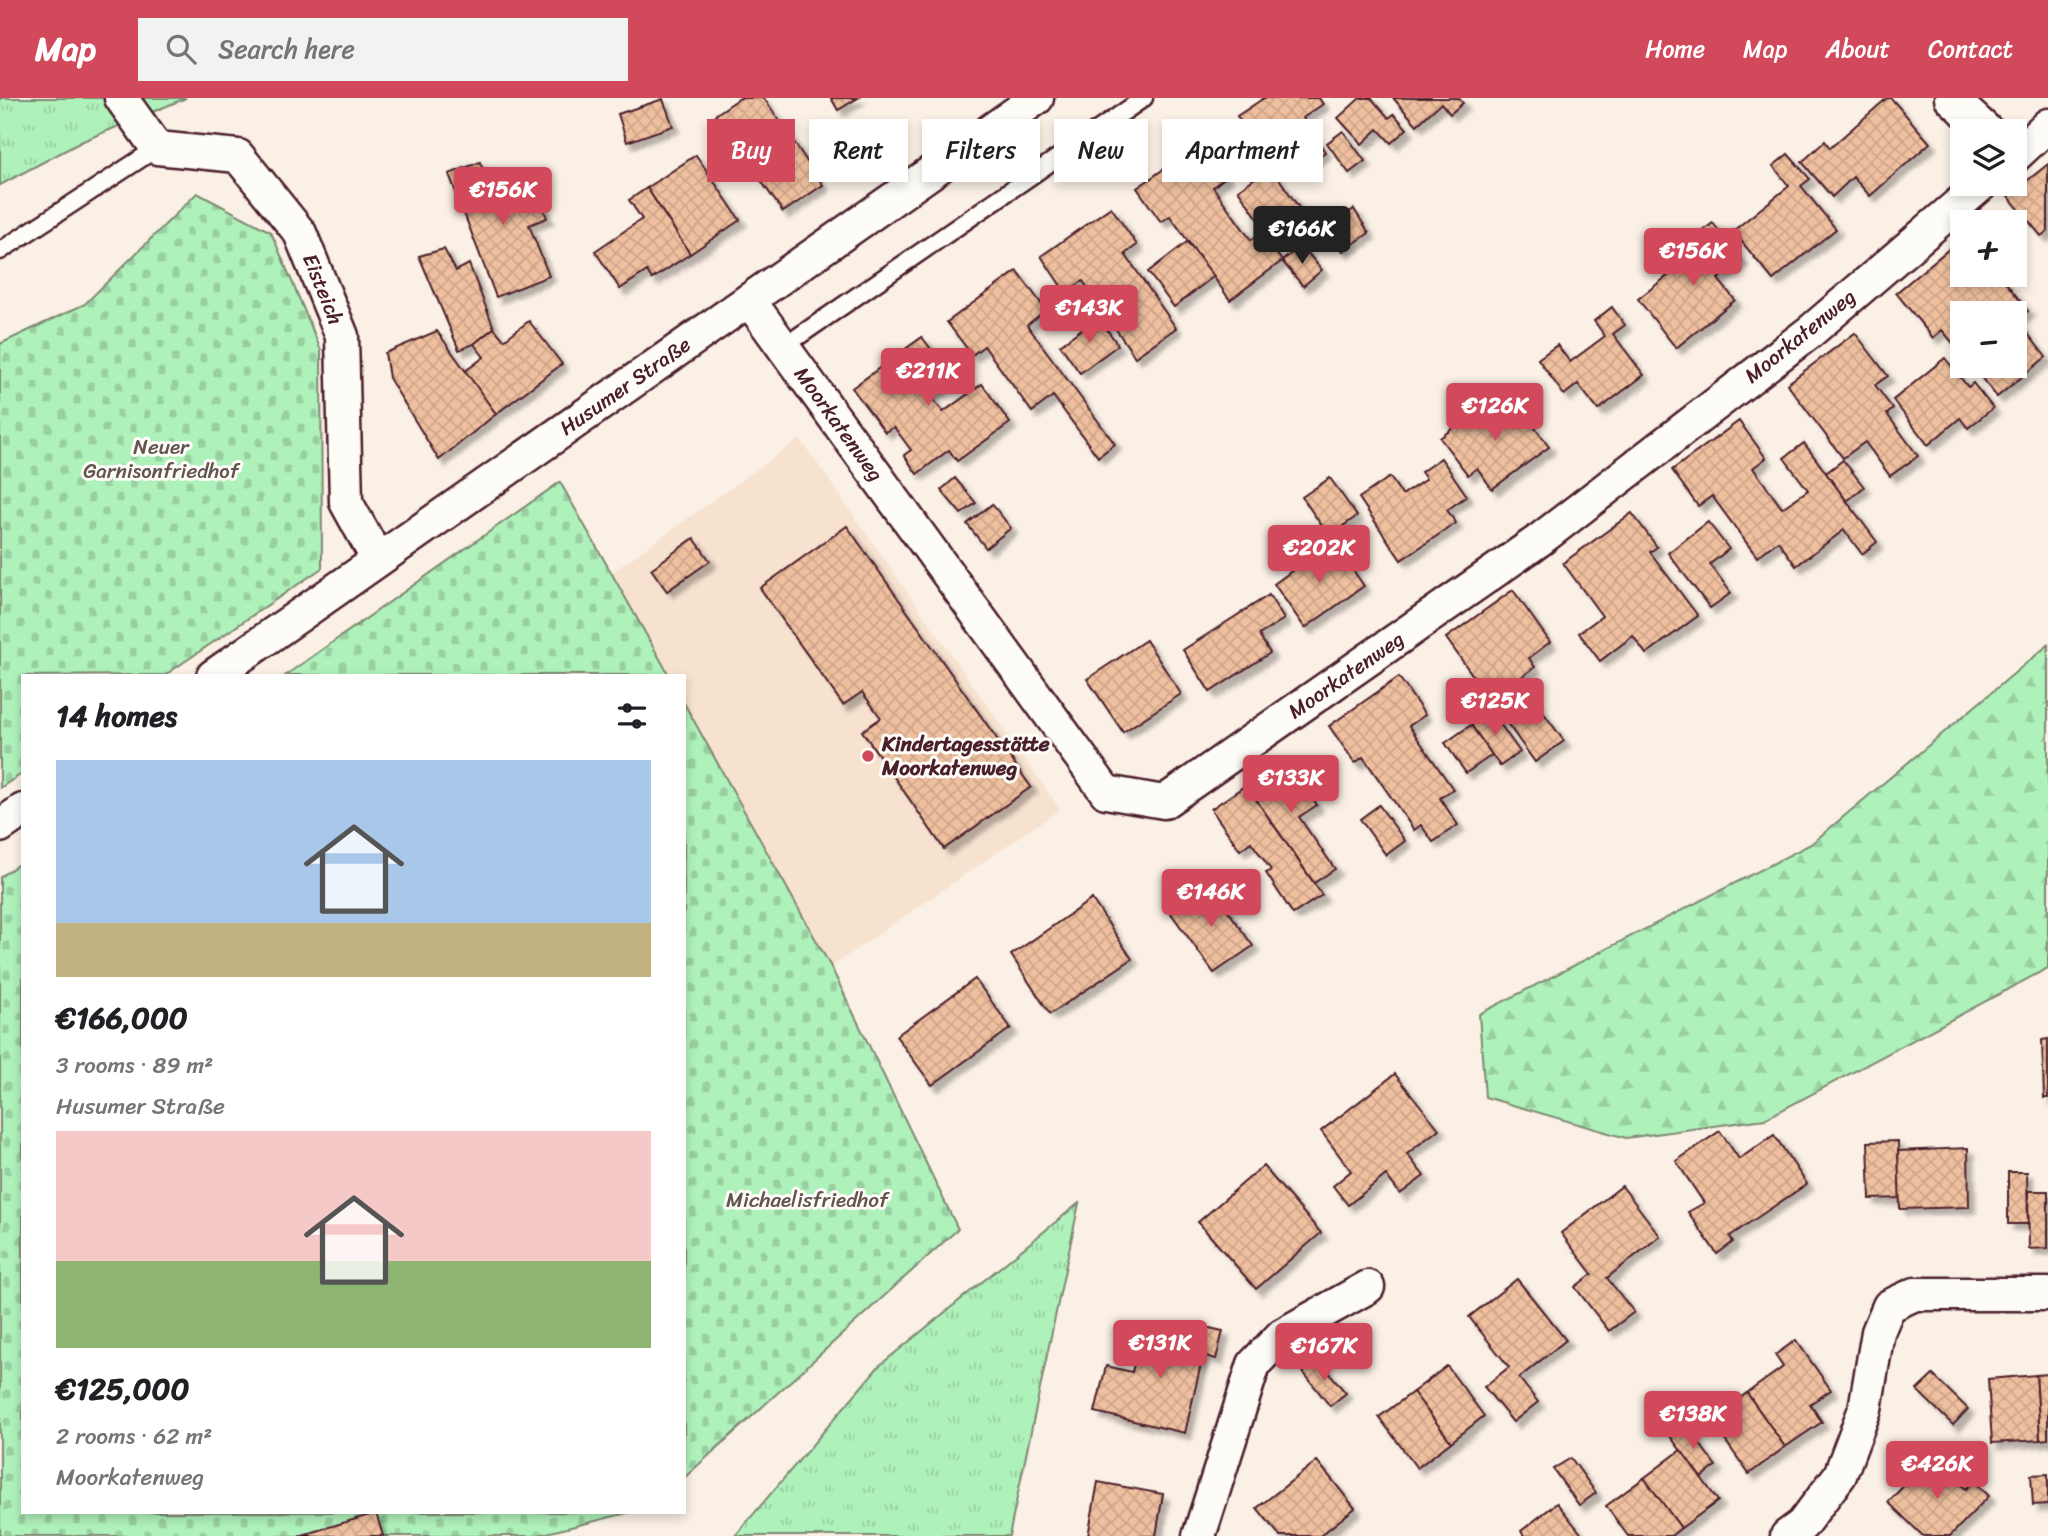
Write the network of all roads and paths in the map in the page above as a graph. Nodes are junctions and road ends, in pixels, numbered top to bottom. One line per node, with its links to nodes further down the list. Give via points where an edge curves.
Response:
1 (121, 98): 8 (street)
2 (1037, 98): 11 (street, Husumer Straße)
3 (1144, 98): 12 (lane)
4 (1951, 98): 5 (street)
5 (1974, 119)
6 (2048, 125): 7 (street)
7 (2027, 145)
8 (157, 148): 10 (lane); 13 (street, Eisteich, via 238,156 300,233 342,337 346,502)
9 (1968, 196): 12 (street, Moorkatenweg, via 1811,331 1538,541 1164,802 1106,792)
10 (0, 251)
11 (749, 300): 12 (street, Moorkatenweg); 13 (street, Husumer Straße)
12 (783, 346)
13 (378, 560): 14 (street, Husumer Straße)
14 (217, 674)
15 (21, 811): 16 (street)
16 (0, 826)
17 (1368, 1287): 19 (street, via 1282,1335 1254,1364)
18 (2048, 1294): 20 (street, via 1915,1294 1889,1306 1878,1332 1866,1409 1840,1475 1802,1525)
19 (1199, 1536)
20 (1787, 1536)

